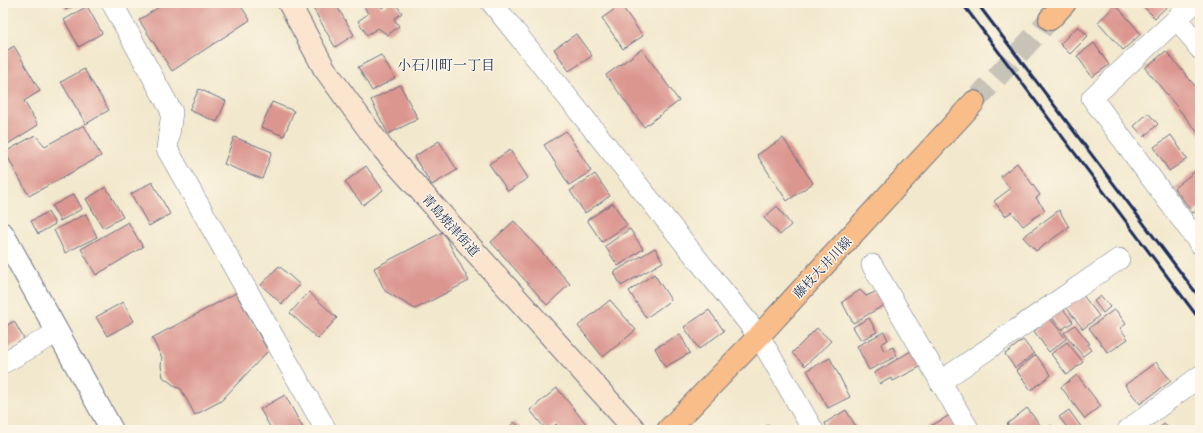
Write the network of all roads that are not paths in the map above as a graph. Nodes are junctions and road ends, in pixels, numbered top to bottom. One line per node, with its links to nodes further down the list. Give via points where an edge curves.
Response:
1 (112, 3): 20 (street, via 172,112 167,149)
2 (289, 3): 21 (main road, 青島焼津街道, via 324,68 382,148)
3 (492, 3): 15 (street)
4 (1065, 3): 7 (main road)
5 (1194, 3): 6 (street)
6 (1178, 18): 8 (street); 11 (street, via 1092,98)
7 (1050, 19)
8 (1200, 49)
9 (974, 102): 15 (main road, 藤枝大井川線)
10 (3, 234): 14 (street)
11 (1200, 244)
12 (1119, 259): 18 (street)
13 (872, 265): 18 (street)
14 (58, 332): 16 (street); 19 (street)
15 (759, 336): 22 (main road, 藤枝大井川線); 23 (street)
16 (3, 363)
17 (1200, 376): 25 (street)
18 (940, 382): 24 (street)
19 (112, 430)
20 (326, 430)
21 (635, 430)
22 (668, 430)
23 (813, 430)
24 (969, 430)
25 (1128, 430)

